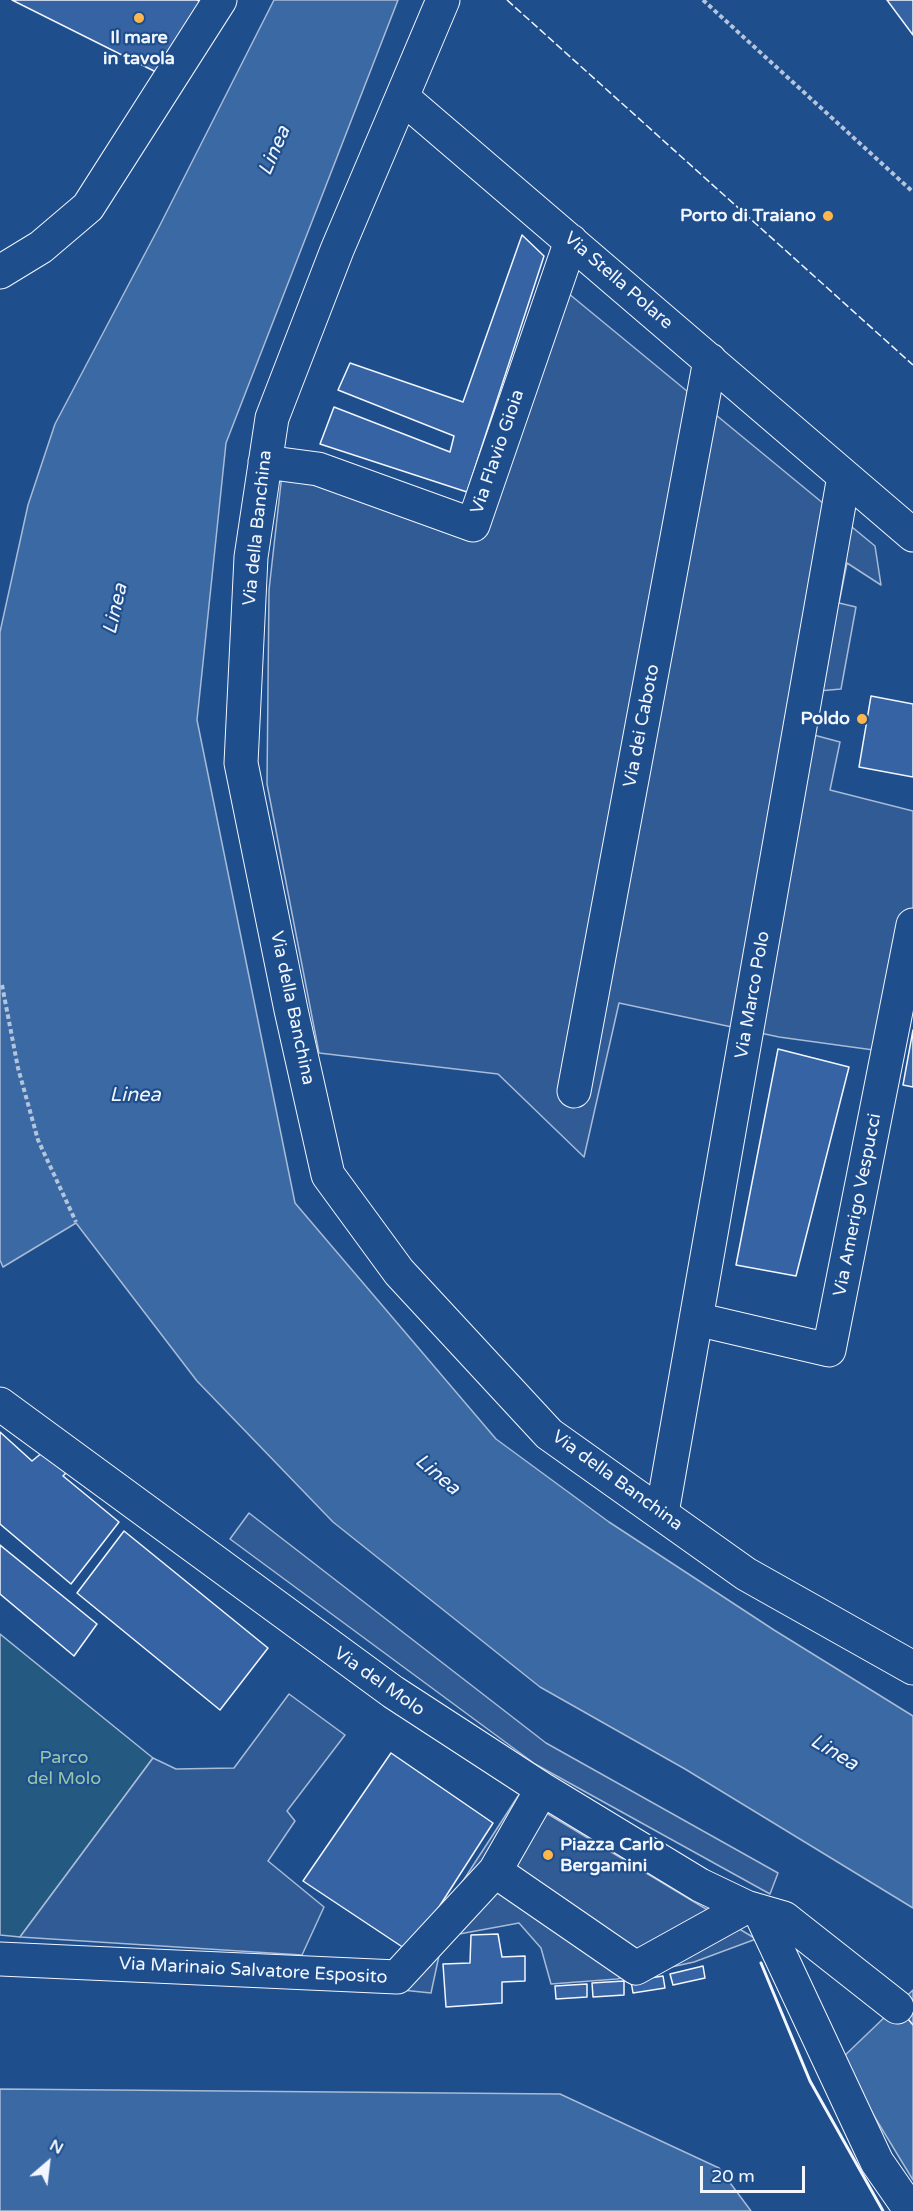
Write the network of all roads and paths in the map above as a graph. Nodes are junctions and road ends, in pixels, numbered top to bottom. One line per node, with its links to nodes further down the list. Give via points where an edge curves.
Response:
1 (220, 0): 7 (street, via 88,207 41,248)
2 (443, 0): 4 (street)
3 (703, 0): 5 (path)
4 (402, 97): 6 (street, Via Stella Polare); 9 (street, Via della Banchina, via 272,418)
5 (913, 192)
6 (572, 241): 8 (street, Via Stella Polare); 9 (street, Via Flavio Gioia, via 473,525 318,469)
7 (0, 272)
8 (710, 360): 10 (street, Via Stella Polare); 14 (street, Via dei Caboto)
9 (265, 462): 18 (street, Via della Banchina, via 251,556 242,763 328,1175 399,1272 549,1434)
10 (844, 476): 11 (street, Via Stella Polare); 16 (street, Via Marco Polo)
11 (913, 535)
12 (913, 925): 16 (street, Via Amerigo Vespucci, via 829,1350)
13 (2, 985): 15 (path, via 18,1068 38,1140)
14 (574, 1091)
15 (76, 1222)
16 (696, 1319): 18 (street, Via Marco Polo)
17 (0, 1404): 20 (street, Via del Molo, via 347,1660)
18 (662, 1514): 19 (street, Via della Banchina, via 746,1574)
19 (913, 1668)
20 (542, 1789): 21 (street); 22 (street, Via del Molo, via 700,1885)
21 (495, 1870): 22 (street, via 636,1968); 23 (street, Via Marinaio Salvatore Esposito, via 397,1977)
22 (763, 1912): 24 (street, Via del Molo); 25 (street, via 877,2162)
23 (0, 1959)
24 (897, 2007)
25 (911, 2211)

